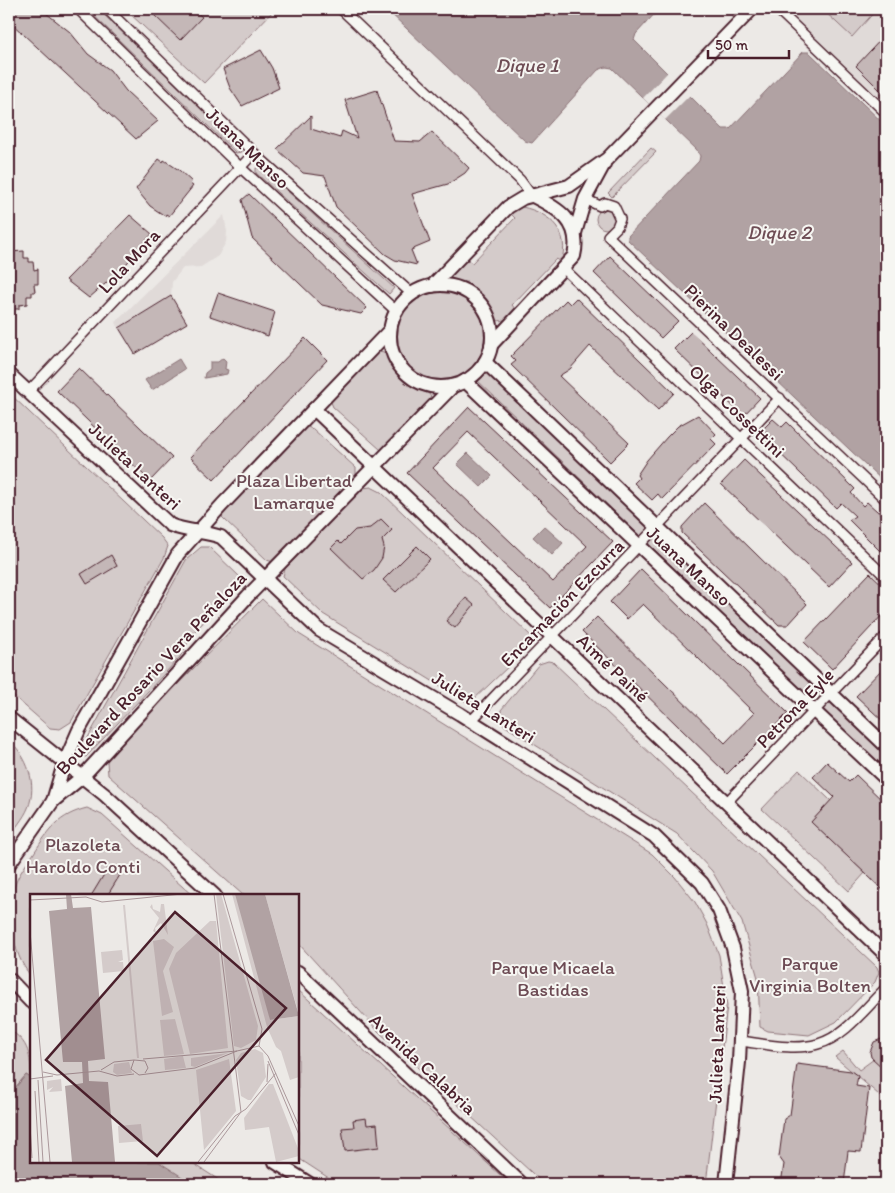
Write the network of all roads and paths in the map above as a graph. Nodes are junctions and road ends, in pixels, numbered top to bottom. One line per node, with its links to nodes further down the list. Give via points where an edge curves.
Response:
1 (78, 9): 9 (street, Juana Manso)
2 (107, 9): 7 (street, Juana Manso)
3 (341, 9): 10 (street, via 520,180)
4 (752, 9): 8 (street)
5 (777, 9): 6 (street)
6 (886, 113)
7 (254, 154): 9 (street, Lola Mora); 15 (street, Juana Manso)
8 (607, 159): 10 (street, via 569,186); 11 (street)
9 (241, 168): 16 (street, Juana Manso); 22 (street, Lola Mora)
10 (531, 195): 12 (street, via 556,208); 14 (street, via 501,213)
11 (585, 199): 12 (street); 23 (street, Pierina Dealessi, via 600,206 605,203 614,206 620,220 608,236)
12 (575, 233): 13 (street, via 574,256)
13 (564, 269): 18 (street); 25 (street, Olga Cossettini)
14 (432, 286): 15 (street); 18 (street, via 454,287 476,299 490,323)
15 (412, 294): 16 (street)
16 (396, 311): 17 (street)
17 (390, 330): 21 (street, via 391,350 406,374 427,386); 24 (street, Boulevard Rosario Vera Peñaloza)
18 (491, 345): 19 (street)
19 (485, 362): 21 (street, via 476,373); 28 (street, Juana Manso)
20 (9, 374): 22 (street, Julieta Lanteri)
21 (459, 384): 26 (street, Boulevard Rosario Vera Peñaloza); 30 (street, Juana Manso)
22 (28, 392): 29 (street, Julieta Lanteri, via 170,525)
23 (780, 398): 25 (street, Encarnación Ezcurra); 27 (street, Pierina Dealessi)
24 (314, 409): 26 (street, Aimé Painé); 29 (street, Boulevard Rosario Vera Peñaloza)
25 (741, 438): 28 (street, Encarnación Ezcurra); 31 (street, Olga Cossettini)
26 (374, 465): 32 (street, Boulevard Rosario Vera Peñaloza); 33 (street, Aimé Painé)
27 (886, 500)
28 (658, 526): 30 (street, Encarnación Ezcurra); 35 (street, Juana Manso)
29 (199, 531): 32 (street, Julieta Lanteri, via 221,537); 40 (street, Boulevard Rosario Vera Peñaloza, via 178,554 79,730)
30 (640, 545): 33 (street, Encarnación Ezcurra); 36 (street, Juana Manso)
31 (886, 577)
32 (265, 579): 38 (street, Julieta Lanteri, via 319,630); 41 (street, Boulevard Rosario Vera Peñaloza)
33 (552, 636): 38 (street, Encarnación Ezcurra); 44 (street, Aimé Painé)
34 (886, 636): 35 (street, Petrona Eyle)
35 (832, 694): 36 (street, Petrona Eyle); 39 (street, Juana Manso)
36 (816, 711): 42 (street, Juana Manso); 44 (street, Petrona Eyle)
37 (9, 718): 40 (street)
38 (471, 721): 52 (street, Julieta Lanteri, via 654,836 702,883 719,910 733,948 742,991)
39 (886, 746)
40 (64, 764): 41 (street); 43 (street, Boulevard Rosario Vera Peñaloza)
41 (82, 777): 43 (street, Boulevard Rosario Vera Peñaloza); 46 (street)
42 (886, 779)
43 (53, 801): 45 (street)
44 (728, 802): 47 (street, Aimé Painé)
45 (9, 864)
46 (213, 894)
47 (886, 955)
48 (299, 973): 55 (street, Avenida Calabria)
49 (9, 979): 51 (street)
50 (886, 988): 52 (street, via 825,1042 804,1046)
51 (30, 1001)
52 (740, 1042): 56 (street, Julieta Lanteri)
53 (277, 1163): 54 (street)
54 (310, 1184)
55 (522, 1184)
56 (726, 1184)

